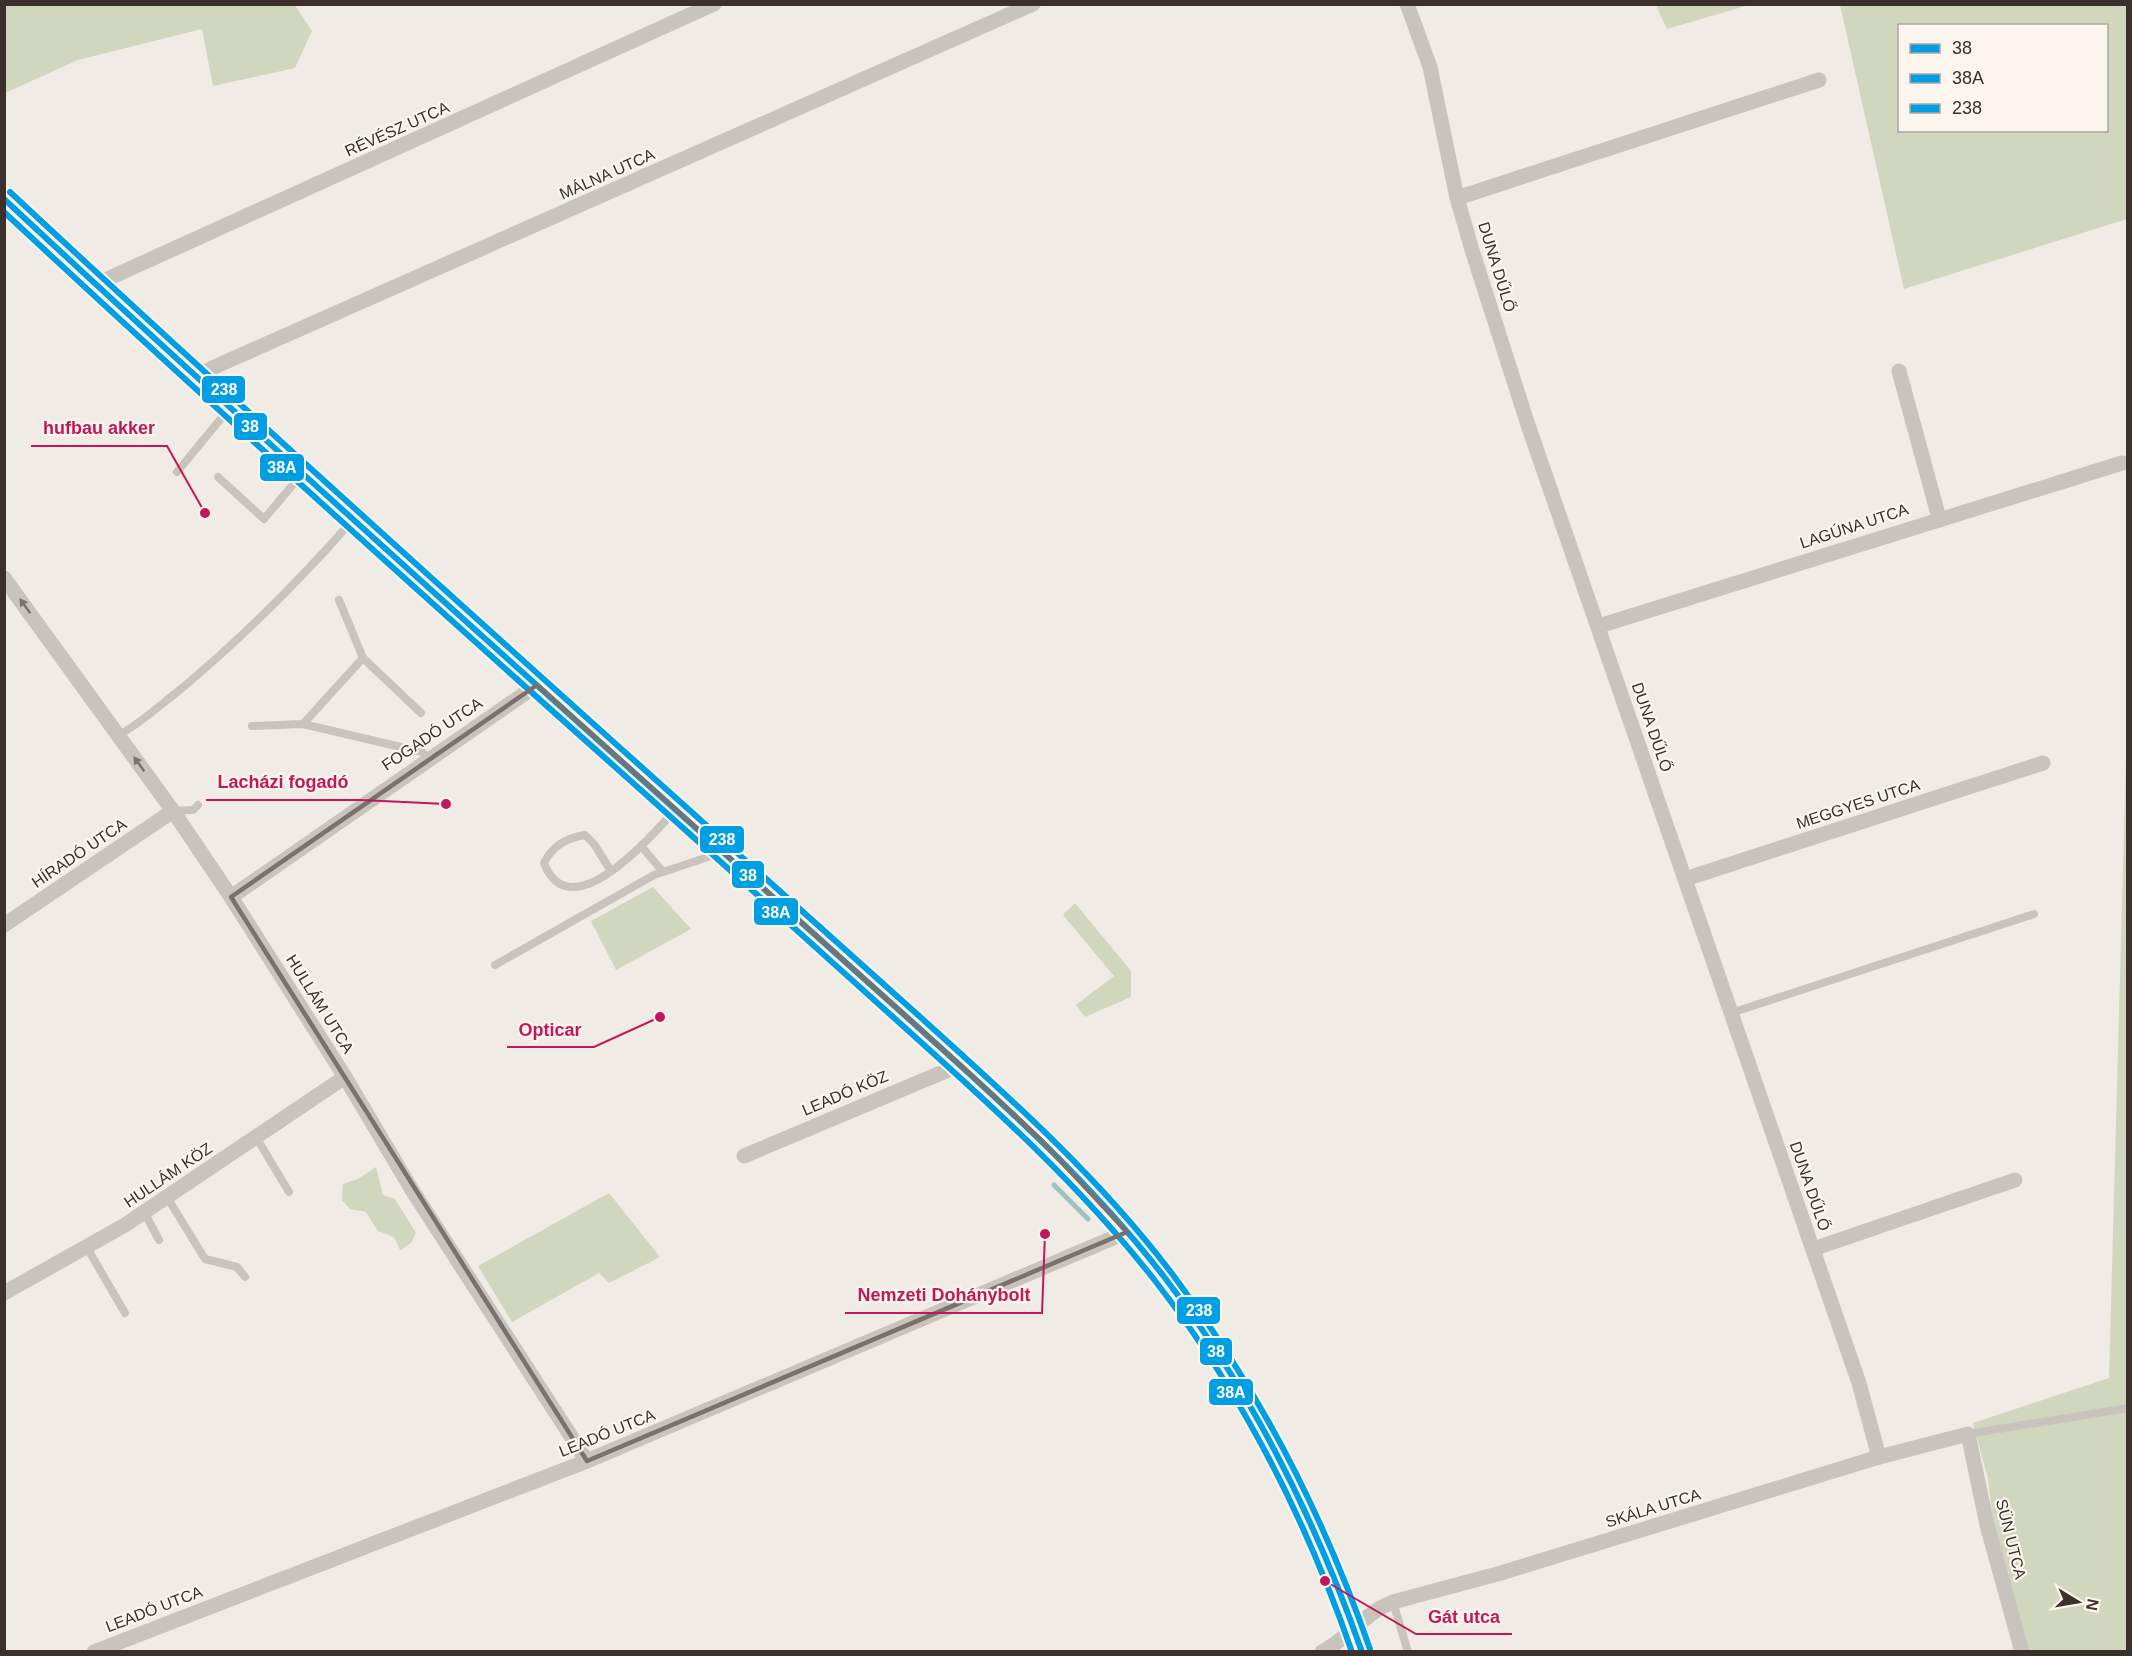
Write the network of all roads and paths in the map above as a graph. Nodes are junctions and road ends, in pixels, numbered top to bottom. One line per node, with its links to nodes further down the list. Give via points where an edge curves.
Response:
1 (714, 4): 7 (street, RÉVÉSZ UTCA)
2 (1033, 4): 9 (street, MÁLNA UTCA, via 212,368)
3 (1407, 4): 5 (street, DUNA DŰLŐ, via 1430,67)
4 (1819, 80): 5 (street)
5 (1457, 198): 19 (street, DUNA DŰLŐ, via 1528,425)
6 (4, 199): 7 (main road)
7 (94, 285): 9 (main road)
8 (1899, 371): 15 (street)
9 (197, 380): 10 (main road)
10 (229, 409): 12 (lane); 13 (main road)
11 (2122, 463): 15 (street, LAGÚNA UTCA)
12 (177, 472)
13 (302, 474): 14 (lane, via 264,519); 16 (main road)
14 (218, 477)
15 (1939, 518): 19 (street, LAGÚNA UTCA)
16 (353, 520): 21 (main road); 25 (lane, via 206,668)
17 (4, 578): 25 (street, HULLÁM UTCA, one-way to 17)
18 (339, 600): 20 (lane)
19 (1599, 626): 35 (street, DUNA DŰLŐ)
20 (363, 658): 22 (lane); 23 (lane)
21 (537, 685): 26 (street, FOGADÓ UTCA); 29 (main road)
22 (421, 713)
23 (303, 724): 24 (lane); 26 (lane, via 422,752)
24 (252, 726)
25 (119, 735): 30 (street, HULLÁM UTCA, one-way to 25)
26 (428, 758): 36 (street, FOGADÓ UTCA)
27 (2043, 763): 35 (street, MEGGYES UTCA)
28 (198, 805): 30 (lane, via 193,810)
29 (676, 809): 31 (lane); 32 (main road)
30 (173, 811): 36 (street, HULLÁM UTCA); 38 (street, HÍRADÓ UTCA)
31 (642, 847): 33 (lane); 34 (lane)
32 (724, 852): 34 (lane); 41 (main road)
33 (611, 871): 33 (lane, via 599,880 573,887 556,884 544,863 549,852 561,843 585,836)
34 (663, 872): 39 (lane)
35 (1685, 879): 40 (street, DUNA DŰLŐ)
36 (231, 897): 42 (street, HULLÁM UTCA)
37 (2034, 914): 40 (lane)
38 (4, 925)
39 (495, 965)
40 (1731, 1013): 52 (street, DUNA DŰLŐ)
41 (960, 1065): 44 (street, LEADÓ KÖZ); 49 (main road, via 1042,1141)
42 (345, 1077): 43 (street, HULLÁM KÖZ); 59 (street, HULLÁM UTCA, via 412,1190)
43 (256, 1137): 46 (lane); 47 (street, HULLÁM KÖZ)
44 (744, 1156)
45 (2014, 1180): 52 (street)
46 (289, 1192)
47 (167, 1197): 48 (street, HULLÁM KÖZ); 53 (lane, via 205,1258 237,1267)
48 (144, 1212): 50 (lane); 51 (street, HULLÁM KÖZ)
49 (1127, 1233): 59 (street, LEADÓ UTCA); 61 (main road, via 1203,1334 1269,1441 1300,1500)
50 (159, 1240)
51 (86, 1246): 54 (street, HULLÁM KÖZ); 55 (lane)
52 (1813, 1249): 58 (street, DUNA DŰLŐ, via 1859,1383)
53 (245, 1277)
54 (4, 1293)
55 (125, 1313)
56 (2127, 1408): 57 (lane)
57 (1968, 1434): 58 (street, SKÁLA UTCA); 66 (street, SÜN UTCA, via 1987,1524)
58 (1879, 1457): 60 (street, SKÁLA UTCA, via 1501,1573)
59 (587, 1461): 62 (street, LEADÓ UTCA)
60 (1393, 1602): 61 (street, SKÁLA UTCA, via 1377,1608); 65 (lane)
61 (1355, 1629): 63 (street, SKÁLA UTCA); 64 (main road)
62 (94, 1652)
63 (1322, 1652)
64 (1362, 1652)
65 (1407, 1652)
66 (2022, 1652)

